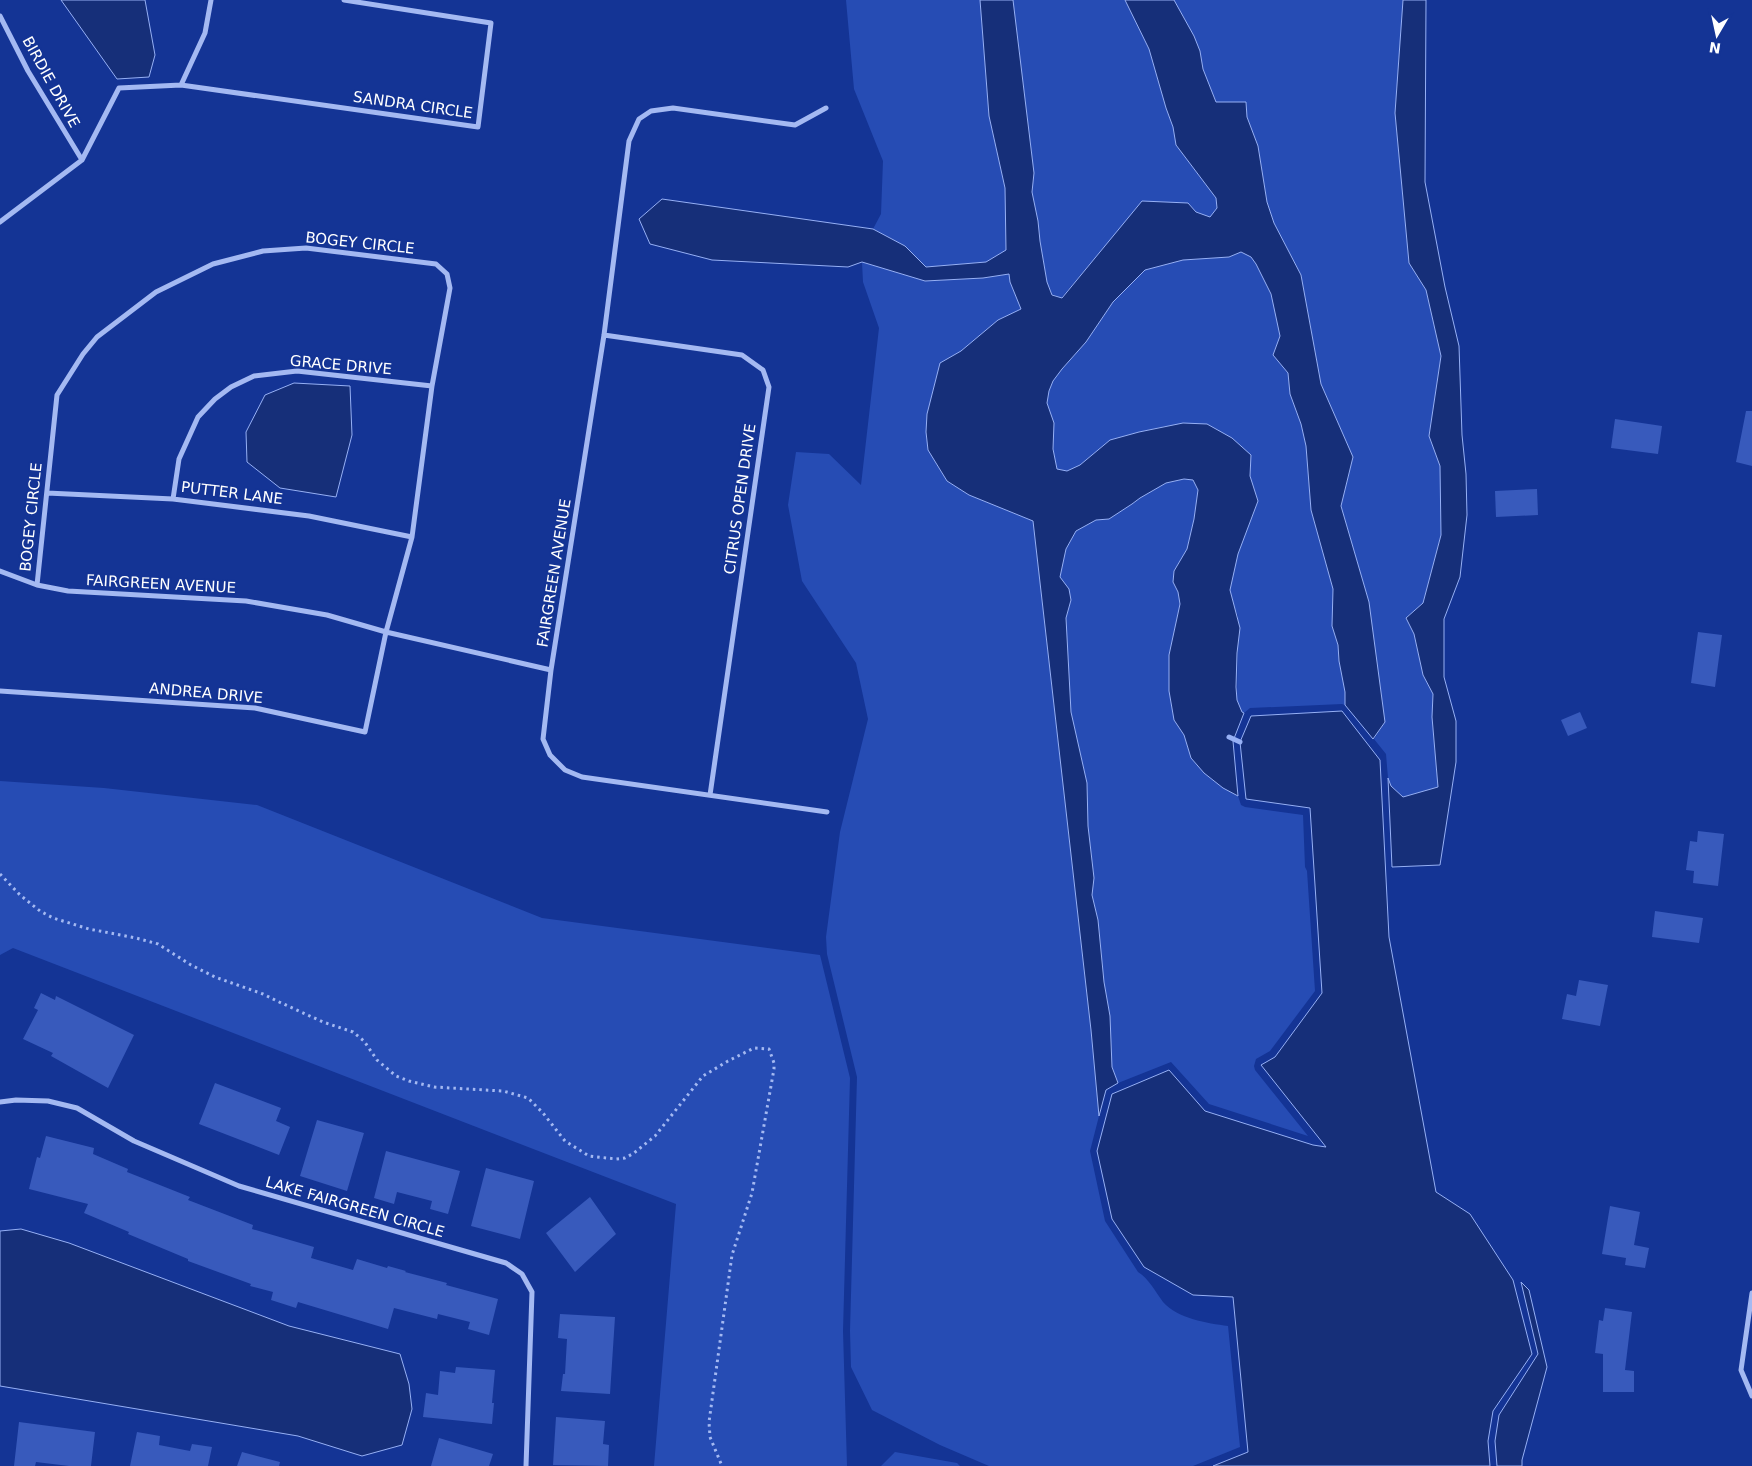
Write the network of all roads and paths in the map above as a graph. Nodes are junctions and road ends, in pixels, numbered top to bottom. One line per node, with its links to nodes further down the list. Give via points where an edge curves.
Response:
1 (211, 0): 4 (street, via 205,33)
2 (344, 0): 4 (street, SANDRA CIRCLE, via 491,23 478,128)
3 (0, 16): 6 (street, BIRDIE DRIVE, via 28,72)
4 (181, 85): 6 (street, via 119,88)
5 (826, 108): 8 (street, FAIRGREEN AVENUE, via 795,125 673,108 651,111 639,119 628,141)
6 (82, 160): 7 (street)
7 (1, 218)
8 (604, 335): 16 (street, FAIRGREEN AVENUE); 18 (street, CITRUS OPEN DRIVE, via 742,355 763,370 769,387)
9 (432, 386): 10 (street, BOGEY CIRCLE, via 450,288 447,274 436,264 306,248 263,252 213,264 156,292 97,337 83,354 57,395); 11 (street, GRACE DRIVE, via 297,371 254,376 231,387 198,417 179,459); 12 (street, BOGEY CIRCLE)
10 (47, 493): 11 (street, PUTTER LANE); 14 (street, BOGEY CIRCLE)
11 (173, 499): 12 (street, PUTTER LANE, via 309,516)
12 (412, 537): 15 (street, BOGEY CIRCLE)
13 (0, 571): 14 (street, FAIRGREEN AVENUE)
14 (37, 585): 15 (street, FAIRGREEN AVENUE, via 68,591 246,601 327,615)
15 (386, 632): 16 (street, FAIRGREEN AVENUE); 17 (street, ANDREA DRIVE, via 365,732 255,708)
16 (551, 670): 18 (street, via 544,739 550,755 565,770 582,777)
17 (0, 691)
18 (710, 796): 19 (street)
19 (827, 812)
20 (0, 874): 25 (path, via 24,899 53,918 158,944 210,975 352,1032 396,1076 434,1087 503,1091 528,1098 565,1141 589,1156 616,1159 634,1153 655,1136 703,1076 754,1048 769,1049 774,1069 752,1193 732,1255 709,1422 710,1437)
21 (0, 1102): 24 (street, LAKE FAIRGREEN CIRCLE, via 48,1101 77,1108 134,1141 239,1186 506,1263 522,1274 532,1292)
22 (1752, 1293): 23 (street, via 1741,1370)
23 (1752, 1396)
24 (526, 1466)
25 (722, 1466)

